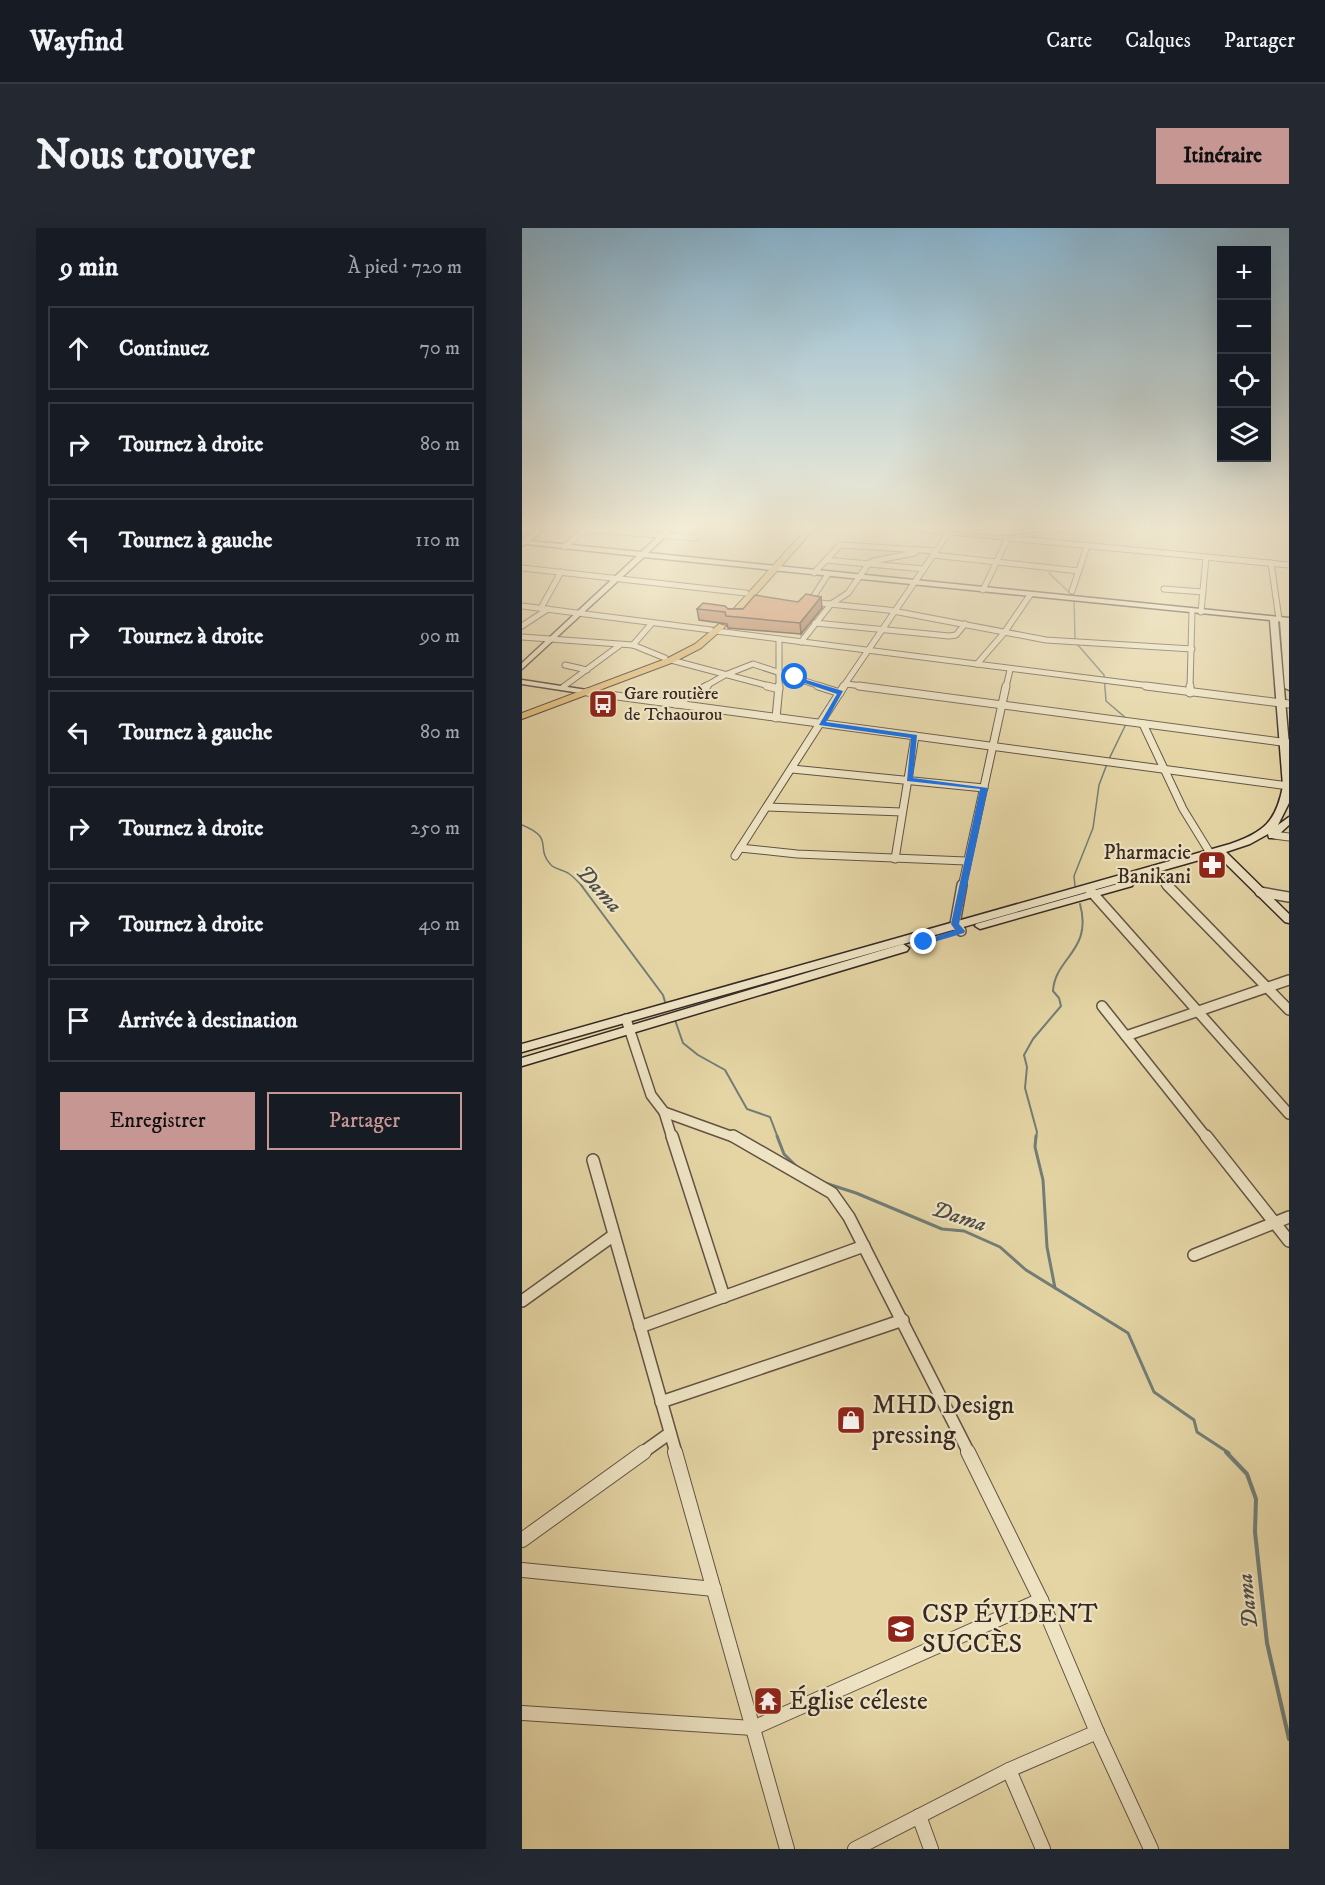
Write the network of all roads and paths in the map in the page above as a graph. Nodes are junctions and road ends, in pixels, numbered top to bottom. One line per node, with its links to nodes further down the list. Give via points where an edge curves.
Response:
1 (547, 604): 13 (street)
2 (589, 604): 17 (street)
3 (738, 604): 4 (main road, via 729,615)
4 (740, 604)
5 (827, 604): 6 (street)
6 (831, 604): 14 (street); 20 (street)
7 (900, 604): 14 (street)
8 (1024, 604): 25 (street)
9 (1118, 604): 15 (street)
10 (1202, 604): 16 (street)
11 (1278, 604): 18 (street)
12 (522, 606): 13 (street)
13 (545, 609): 17 (street); 22 (street)
14 (895, 611): 21 (street); 24 (street)
15 (1192, 611): 16 (street); 32 (street)
16 (1201, 612): 18 (street)
17 (579, 613): 19 (street); 28 (street)
18 (1281, 619): 45 (street); 51 (street)
19 (652, 622): 23 (street); 31 (street)
20 (815, 623): 24 (street); 29 (street)
21 (965, 624): 24 (street, via 953,636); 25 (street)
22 (522, 626)
23 (716, 628): 27 (street); 34 (main road, via 698,646)
24 (882, 629): 33 (street)
25 (1004, 633): 32 (street); 35 (street)
26 (522, 637): 28 (street)
27 (779, 639): 29 (street); 40 (street)
28 (550, 640): 30 (street); 37 (street)
29 (801, 642): 33 (street)
30 (620, 645): 31 (street); 39 (street)
31 (633, 645): 34 (street)
32 (1192, 649): 49 (street)
33 (867, 650): 35 (street); 43 (street)
34 (668, 659): 41 (street); 47 (main road)
35 (977, 664): 38 (street)
36 (565, 665): 39 (street)
37 (522, 667)
38 (1010, 669): 49 (street); 52 (street)
39 (587, 670): 44 (street)
40 (780, 673): 41 (street, via 753,664); 46 (street); 48 (street)
41 (725, 675): 46 (street); 50 (street)
42 (522, 682): 44 (street)
43 (846, 684): 48 (street); 52 (street)
44 (563, 687): 47 (street)
45 (1289, 688)
46 (779, 689): 55 (street)
47 (583, 692): 50 (street); 53 (main road); 54 (main road)
48 (840, 693): 56 (street)
49 (1190, 693): 51 (street)
50 (676, 704): 55 (street)
51 (1285, 704): 59 (street)
52 (1001, 705): 57 (street); 60 (street)
53 (522, 711)
54 (522, 716)
55 (776, 718): 56 (street)
56 (821, 724): 58 (street); 61 (street)
57 (1143, 724): 59 (street); 62 (street)
58 (915, 736): 60 (street); 63 (street)
59 (1286, 743): 64 (street)
60 (993, 746): 62 (street); 65 (street)
61 (792, 769): 63 (street); 66 (street)
62 (1163, 769): 64 (street); 71 (street)
63 (909, 780): 65 (street); 67 (street)
64 (1288, 786): 71 (street, via 1286,805 1274,825 1248,842)
65 (984, 788): 73 (street)
66 (767, 807): 67 (street); 72 (street, via 737,852)
67 (902, 812): 72 (street)
68 (1289, 820): 69 (street)
69 (1274, 835): 70 (street); 71 (street, via 1243,851)
70 (1289, 837)
71 (1216, 853): 74 (street); 75 (street); 76 (street)
72 (895, 859): 73 (street)
73 (966, 861): 79 (street)
74 (1157, 875): 75 (street); 81 (street)
75 (1090, 891): 79 (street); 84 (street)
76 (1260, 892): 77 (street); 78 (street)
77 (1289, 897)
78 (1289, 920)
79 (958, 928): 85 (street)
80 (1289, 980): 81 (street)
81 (1267, 987): 83 (street); 84 (street)
82 (1102, 1006): 86 (street)
83 (1289, 1010)
84 (1199, 1011): 86 (street); 90 (street)
85 (628, 1024): 87 (street); 88 (street); 89 (street, via 651,1095)
86 (1126, 1036): 93 (street)
87 (522, 1048)
88 (522, 1062)
89 (664, 1112): 96 (street, via 733,1136 832,1193); 98 (street)
90 (1289, 1114)
91 (593, 1160): 94 (street)
92 (1289, 1217): 93 (street)
93 (1274, 1222): 95 (street); 97 (street)
94 (614, 1235): 99 (street); 101 (street)
95 (1289, 1241)
96 (864, 1246): 98 (street); 100 (street)
97 (1194, 1255)
98 (724, 1298): 101 (street)
99 (522, 1301)
100 (903, 1320): 102 (street); 107 (street)
101 (640, 1328): 102 (street)
102 (662, 1402): 103 (street)
103 (670, 1433): 104 (street); 106 (street)
104 (522, 1540)
105 (522, 1570): 106 (street)
106 (714, 1589): 109 (street)
107 (1041, 1600): 109 (street); 110 (street)
108 (522, 1713): 109 (street)
109 (753, 1728): 113 (street)
110 (1097, 1732): 111 (street); 117 (street)
111 (1009, 1770): 112 (street); 116 (street)
112 (919, 1816): 114 (street); 115 (street)
113 (787, 1849)
114 (855, 1849)
115 (931, 1849)
116 (1043, 1849)
117 (1151, 1849)

